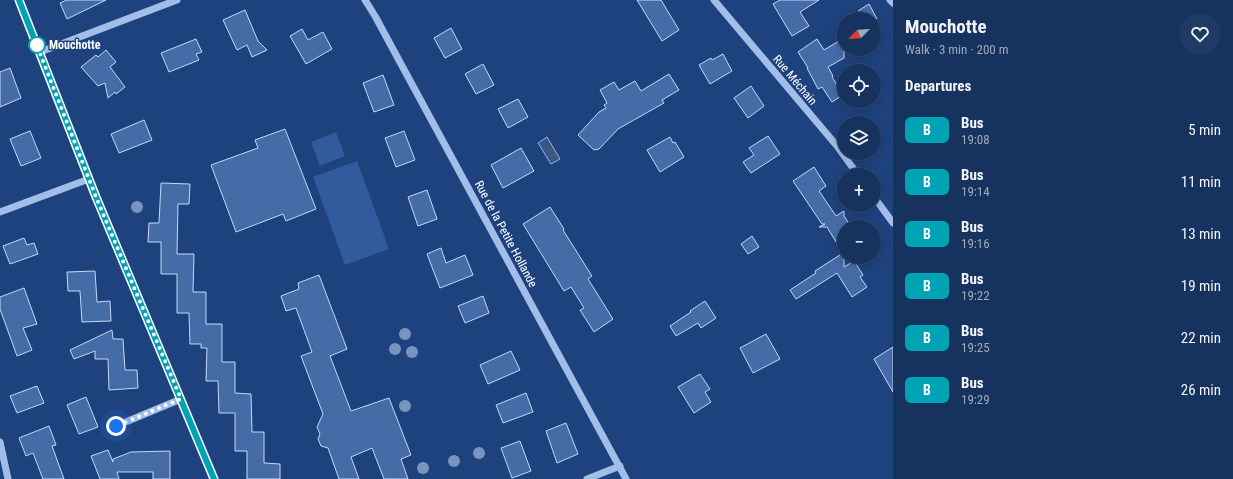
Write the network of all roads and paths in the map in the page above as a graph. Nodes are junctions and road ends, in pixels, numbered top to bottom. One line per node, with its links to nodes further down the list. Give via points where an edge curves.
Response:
1 (19, 0): 7 (street)
2 (177, 0): 7 (street)
3 (365, 0): 16 (street, Rue de la Petite Hollande)
4 (714, 0): 8 (street, Rue Méchain)
5 (890, 0): 6 (street)
6 (893, 3)
7 (40, 52): 9 (street)
8 (853, 168)
9 (89, 179): 11 (street); 13 (street)
10 (881, 207): 12 (street)
11 (0, 212)
12 (893, 223)
13 (181, 399): 14 (street); 18 (street)
14 (116, 426)
15 (0, 442): 17 (street)
16 (620, 466): 19 (street); 20 (street, Rue de la Petite Hollande)
17 (8, 479)
18 (214, 479)
19 (586, 479)
20 (626, 479)

